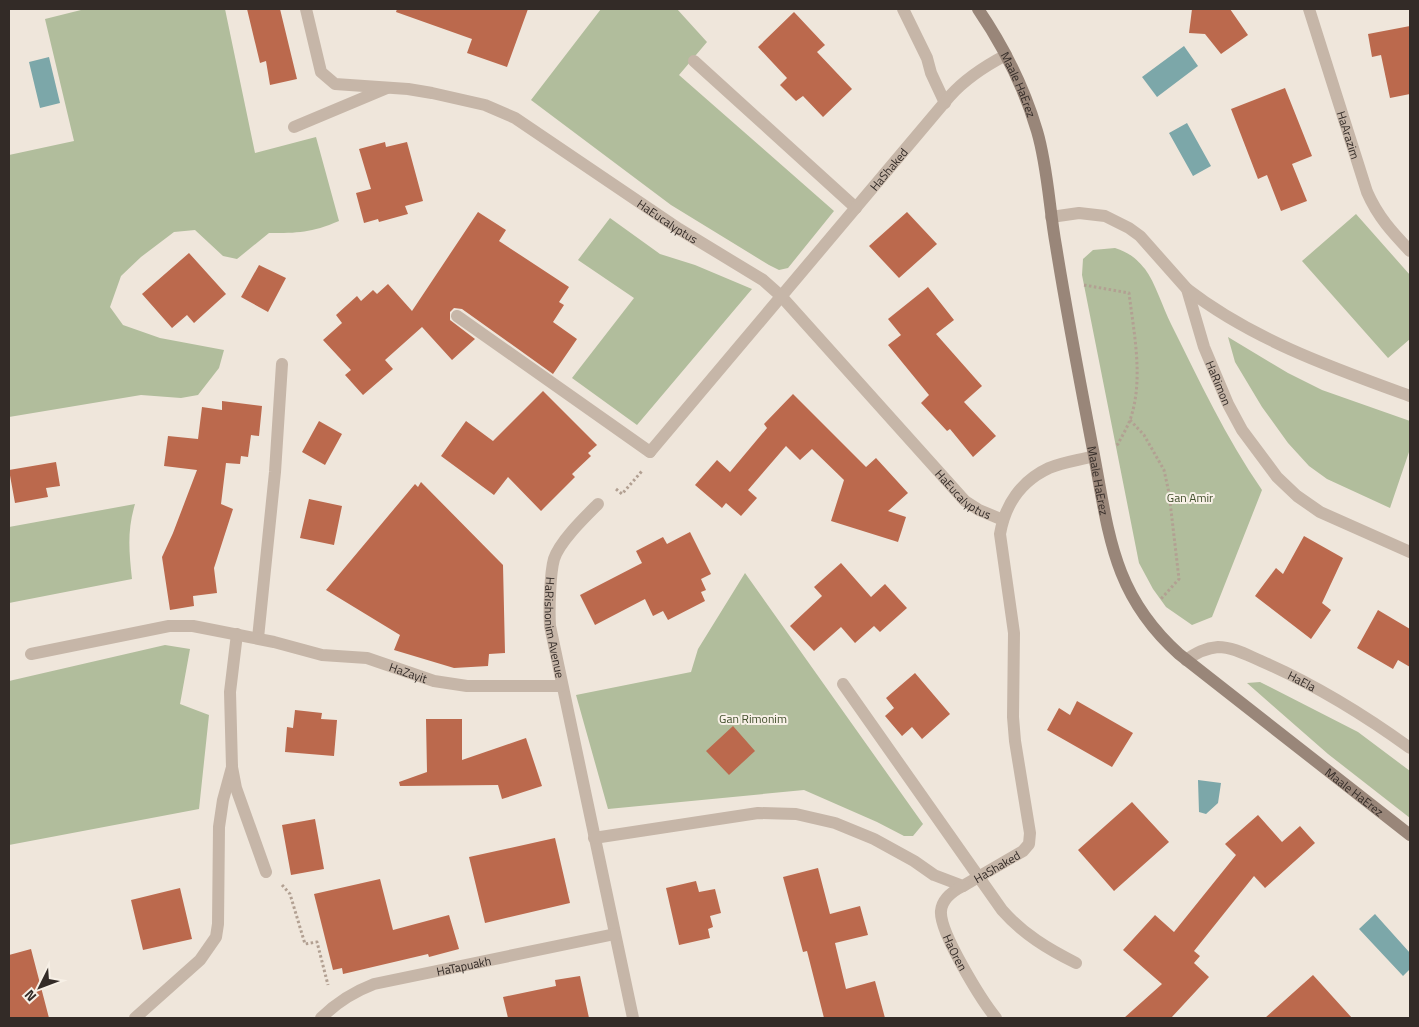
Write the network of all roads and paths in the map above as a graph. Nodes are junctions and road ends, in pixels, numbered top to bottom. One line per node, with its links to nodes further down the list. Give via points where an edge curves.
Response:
1 (306, 9): 7 (street, HaEucalyptus, via 321,72 327,79 335,84)
2 (903, 9): 8 (street)
3 (978, 9): 5 (main road, Maale HaErez)
4 (1309, 9): 12 (street, HaArazim, via 1367,192 1386,226)
5 (1006, 55): 8 (street, HaShaked, via 967,79); 11 (main road, Maale HaErez, via 1024,92 1037,132)
6 (694, 61): 10 (street)
7 (387, 88): 9 (street); 15 (street, HaEucalyptus, via 468,100 515,118 679,229 763,280)
8 (945, 103): 10 (street, HaShaked)
9 (294, 128)
10 (856, 208): 15 (street, HaShaked)
11 (1051, 217): 13 (main road, Maale HaErez); 14 (street, HaRimon, via 1079,212 1117,221 1151,247)
12 (1410, 251)
13 (1061, 280): 19 (path, via 1129,293 1137,366); 21 (main road, Maale HaErez)
14 (1187, 290): 18 (street, via 1267,338); 24 (street, HaRimon, via 1204,347 1228,404 1242,430 1277,477 1320,512)
15 (781, 296): 20 (street); 23 (street, HaEucalyptus, via 965,501)
16 (457, 316): 20 (street)
17 (282, 364): 27 (street)
18 (1410, 396)
19 (1130, 420): 21 (path, via 1118,444); 25 (path, via 1144,435 1164,470 1180,579)
20 (650, 452): 22 (path, via 647,465 622,494 614,488)
21 (1094, 456): 23 (street, HaShaked, via 1050,468 1029,481 1016,493); 25 (main road, Maale HaErez, via 1118,565)
22 (598, 504): 31 (street, HaRishonim Avenue, via 579,523 554,559 549,611)
23 (1003, 520): 37 (street, HaShaked, via 1000,534 1014,633 1014,725 1030,833 1029,844 1022,851)
24 (1410, 552)
25 (1145, 618): 29 (main road, Maale HaErez)
26 (237, 634): 27 (street, HaZayit); 28 (street, HaZayit, via 193,626 170,626); 33 (street, via 230,692)
27 (258, 638): 31 (street, HaZayit, via 322,655 367,658 434,681 466,686)
28 (31, 654)
29 (1186, 660): 32 (street, HaEla, via 1218,647 1238,651 1330,695); 34 (main road, Maale HaErez)
30 (843, 684): 37 (street)
31 (561, 686): 35 (street, HaRishonim Avenue)
32 (1410, 748)
33 (232, 766): 36 (street, via 236,788); 42 (street, via 219,828 216,937 200,960)
34 (1410, 836)
35 (594, 838): 38 (street, HaShaked, via 758,813 796,814 835,823 874,839 934,875); 39 (street, HaRishonim Avenue)
36 (266, 872): 41 (path, via 290,894 305,944 317,942)
37 (978, 876): 38 (street, HaShaked); 40 (street, via 1002,910 1021,929 1041,945)
38 (963, 886): 45 (street, HaOren, via 954,890 944,902 941,912 945,931 974,986)
39 (614, 934): 41 (street, HaTapuakh, via 374,984 354,992); 44 (street, HaRishonim Avenue)
40 (1076, 963)
41 (334, 1006): 43 (street, HaTapuakh)
42 (134, 1018)
43 (321, 1018)
44 (633, 1018)
45 (996, 1018)

